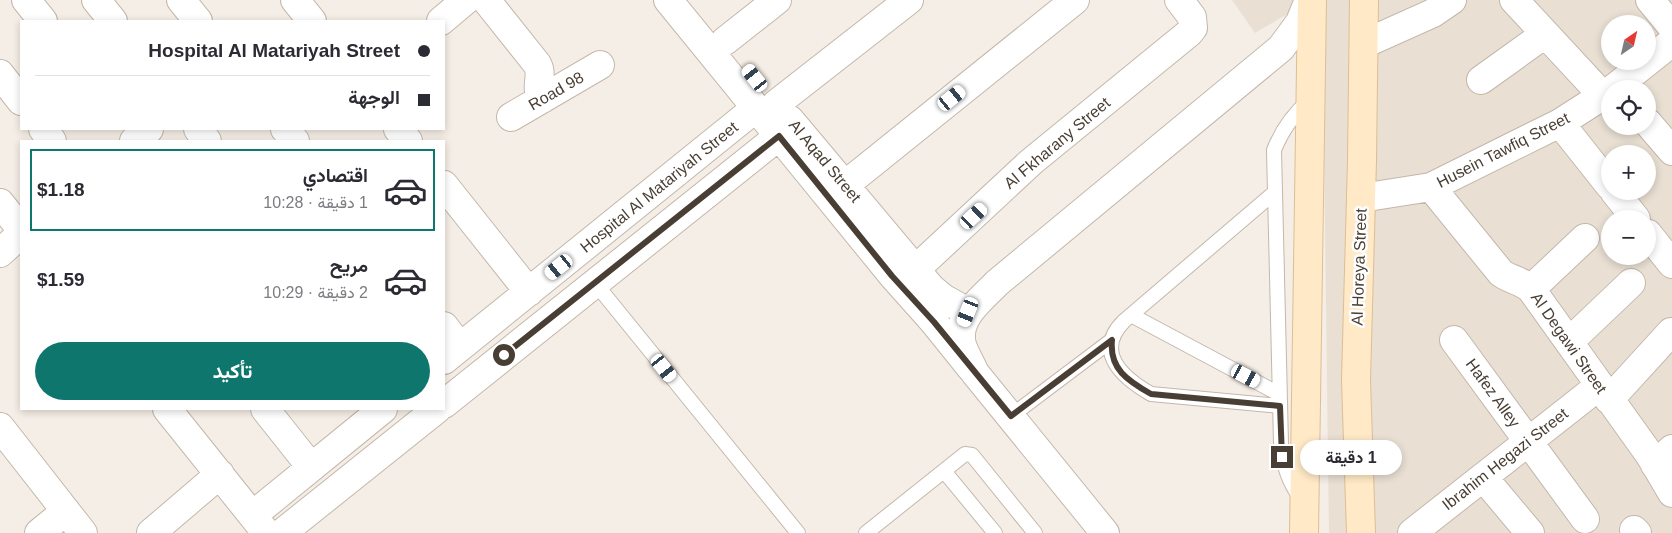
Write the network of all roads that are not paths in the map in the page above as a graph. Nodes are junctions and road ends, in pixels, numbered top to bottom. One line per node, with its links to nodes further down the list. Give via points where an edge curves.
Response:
1 (26, 0): 17 (street)
2 (96, 0): 18 (street)
3 (181, 0): 19 (street)
4 (466, 0): 20 (street)
5 (486, 0): 32 (street, via 540,69 538,93)
6 (668, 0): 35 (street, Al Aqad Street)
7 (691, 0): 23 (street, Al Aqad Street)
8 (777, 0): 23 (street)
9 (909, 0): 35 (street, Hospital Al Matariyah Street)
10 (1075, 0): 46 (street)
11 (1310, 0): 34 (main road); 65 (street, via 1300,22 1281,48 997,283)
12 (1364, 0): 25 (main road, Al Horeya Street)
13 (1452, 0): 25 (street, via 1433,13)
14 (1514, 0): 22 (street)
15 (1650, 0): 21 (street)
16 (1186, 9): 60 (street, Al Fkharany Street, via 1193,28 1031,162)
17 (42, 20)
18 (112, 20)
19 (197, 20)
20 (442, 20)
21 (1672, 27)
22 (1545, 34): 28 (street); 30 (street)
23 (724, 41): 35 (street, Al Aqad Street)
24 (1672, 42): 29 (street, Husein Tawfiq Street)
25 (1364, 44): 50 (main road, Al Horeya Street)
26 (600, 65): 32 (street, Road 98)
27 (0, 74): 33 (street)
28 (1481, 80)
29 (1624, 80)
30 (1601, 81)
31 (1601, 97): 37 (street, Husein Tawfiq Street)
32 (542, 99): 36 (street, Road 98)
33 (20, 100)
34 (1310, 100): 49 (lane, via 1292,116 1274,150); 90 (main road)
35 (766, 106): 41 (street, Al Aqad Street); 46 (street, Al Aqad Street); 64 (street, Hospital Al Matariyah Street)
36 (511, 117)
37 (1560, 123): 45 (street); 48 (street, Husein Tawfiq Street)
38 (286, 130): 42 (street)
39 (399, 130): 43 (street)
40 (1656, 133): 44 (street)
41 (779, 136): 61 (street); 72 (street, Al Aqad Street)
42 (294, 140)
43 (407, 140)
44 (1672, 152)
45 (1601, 175)
46 (845, 185): 60 (street, Al Aqad Street)
47 (445, 186): 64 (street)
48 (1430, 187): 50 (street, Husein Tawfiq Street); 63 (street, Al Degawi Street, via 1502,273)
49 (1275, 192): 66 (lane); 75 (lane)
50 (1361, 198): 73 (main road, Al Horeya Street)
51 (1621, 200): 53 (street)
52 (0, 203): 54 (street)
53 (1629, 210)
54 (20, 228)
55 (20, 235): 58 (street)
56 (1585, 238): 63 (street)
57 (1656, 244): 59 (street)
58 (0, 253)
59 (1672, 264)
60 (916, 269): 65 (street, Al Aqad Street, via 931,288)
61 (595, 283): 76 (street); 98 (lane)
62 (1630, 283): 70 (street)
63 (1531, 289): 70 (street, Al Degawi Street)
64 (529, 292): 71 (street, Hospital Al Matariyah Street)
65 (968, 312): 72 (street, via 961,331 962,344)
66 (1131, 315): 68 (lane, via 1118,326); 75 (lane)
67 (1671, 332): 74 (street, Ibrahim Hegazi Street)
68 (1112, 340): 75 (lane, via 1117,367 1151,394); 81 (lane)
69 (1454, 340): 83 (street, Hafez Alley)
70 (1569, 342): 74 (street, Al Degawi Street)
71 (449, 344)
72 (975, 373): 81 (street)
73 (1356, 380): 104 (main road); 105 (main road, Al Horeya Street)
74 (1604, 393): 83 (street, Ibrahim Hegazi Street); 84 (street, Al Degawi Street)
75 (1280, 400): 90 (lane, via 1282,457 1290,481)
76 (445, 403)
77 (168, 410): 87 (street)
78 (266, 410): 85 (street)
79 (382, 410): 85 (street)
80 (436, 410): 97 (street)
81 (1011, 416): 102 (street)
82 (4, 439): 91 (street)
83 (1528, 441): 88 (street, Ibrahim Hegazi Street); 92 (street, Hafez Alley)
84 (1664, 457): 89 (street, Al Degawi Street)
85 (311, 467): 93 (street)
86 (944, 471): 99 (lane); 100 (lane); 101 (lane, via 964,454 972,455)
87 (220, 474): 93 (street); 96 (street)
88 (1483, 477): 106 (street, Ibrahim Hegazi Street); 107 (street)
89 (1672, 493)
90 (1305, 503): 103 (main road)
91 (66, 511): 94 (street); 95 (street)
92 (1585, 519)
93 (260, 524)
94 (39, 533)
95 (82, 533)
96 (151, 533)
97 (282, 533)
98 (798, 533)
99 (866, 533)
100 (995, 533)
101 (1035, 533)
102 (1105, 533)
103 (1304, 533)
104 (1346, 533)
105 (1360, 533)
106 (1412, 533)
107 (1530, 533)

